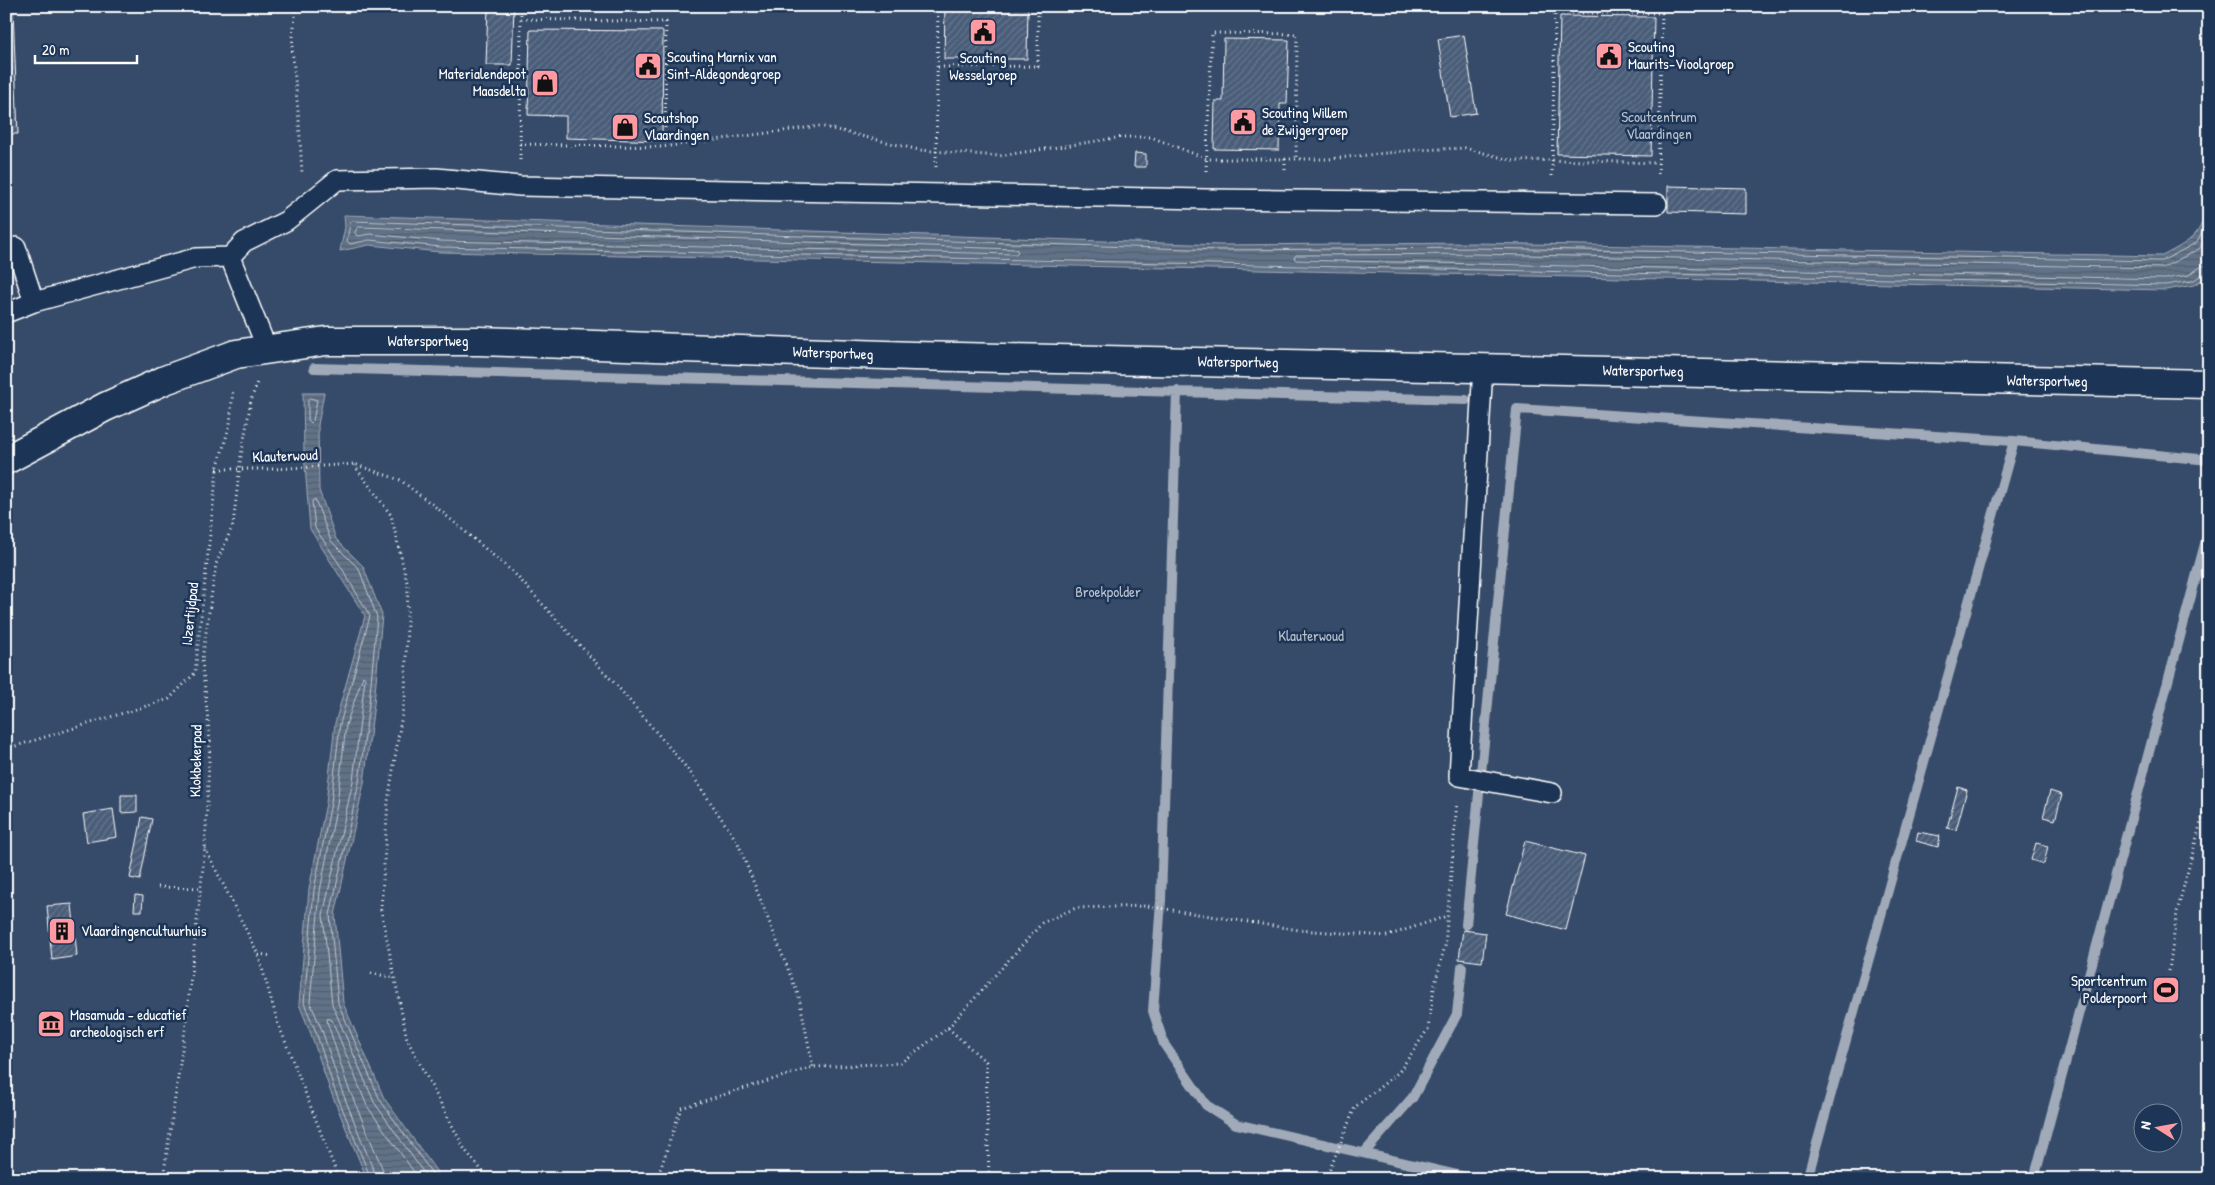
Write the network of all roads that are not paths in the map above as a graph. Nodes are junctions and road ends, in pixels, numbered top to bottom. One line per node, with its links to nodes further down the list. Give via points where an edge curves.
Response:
1 (1657, 204): 3 (lane, via 520,186 428,178 338,180 286,221 244,242)
2 (16, 247): 4 (lane)
3 (230, 257): 4 (lane, via 196,258); 6 (lane)
4 (34, 302): 5 (lane)
5 (6, 313)
6 (267, 349): 7 (street, Watersportweg, via 326,341 479,341 914,356); 9 (street, Watersportweg, via 236,354 165,380 105,407)
7 (1484, 368): 8 (street, Watersportweg); 10 (lane, via 1474,779)
8 (2209, 384)
9 (6, 460)
10 (1552, 793)

